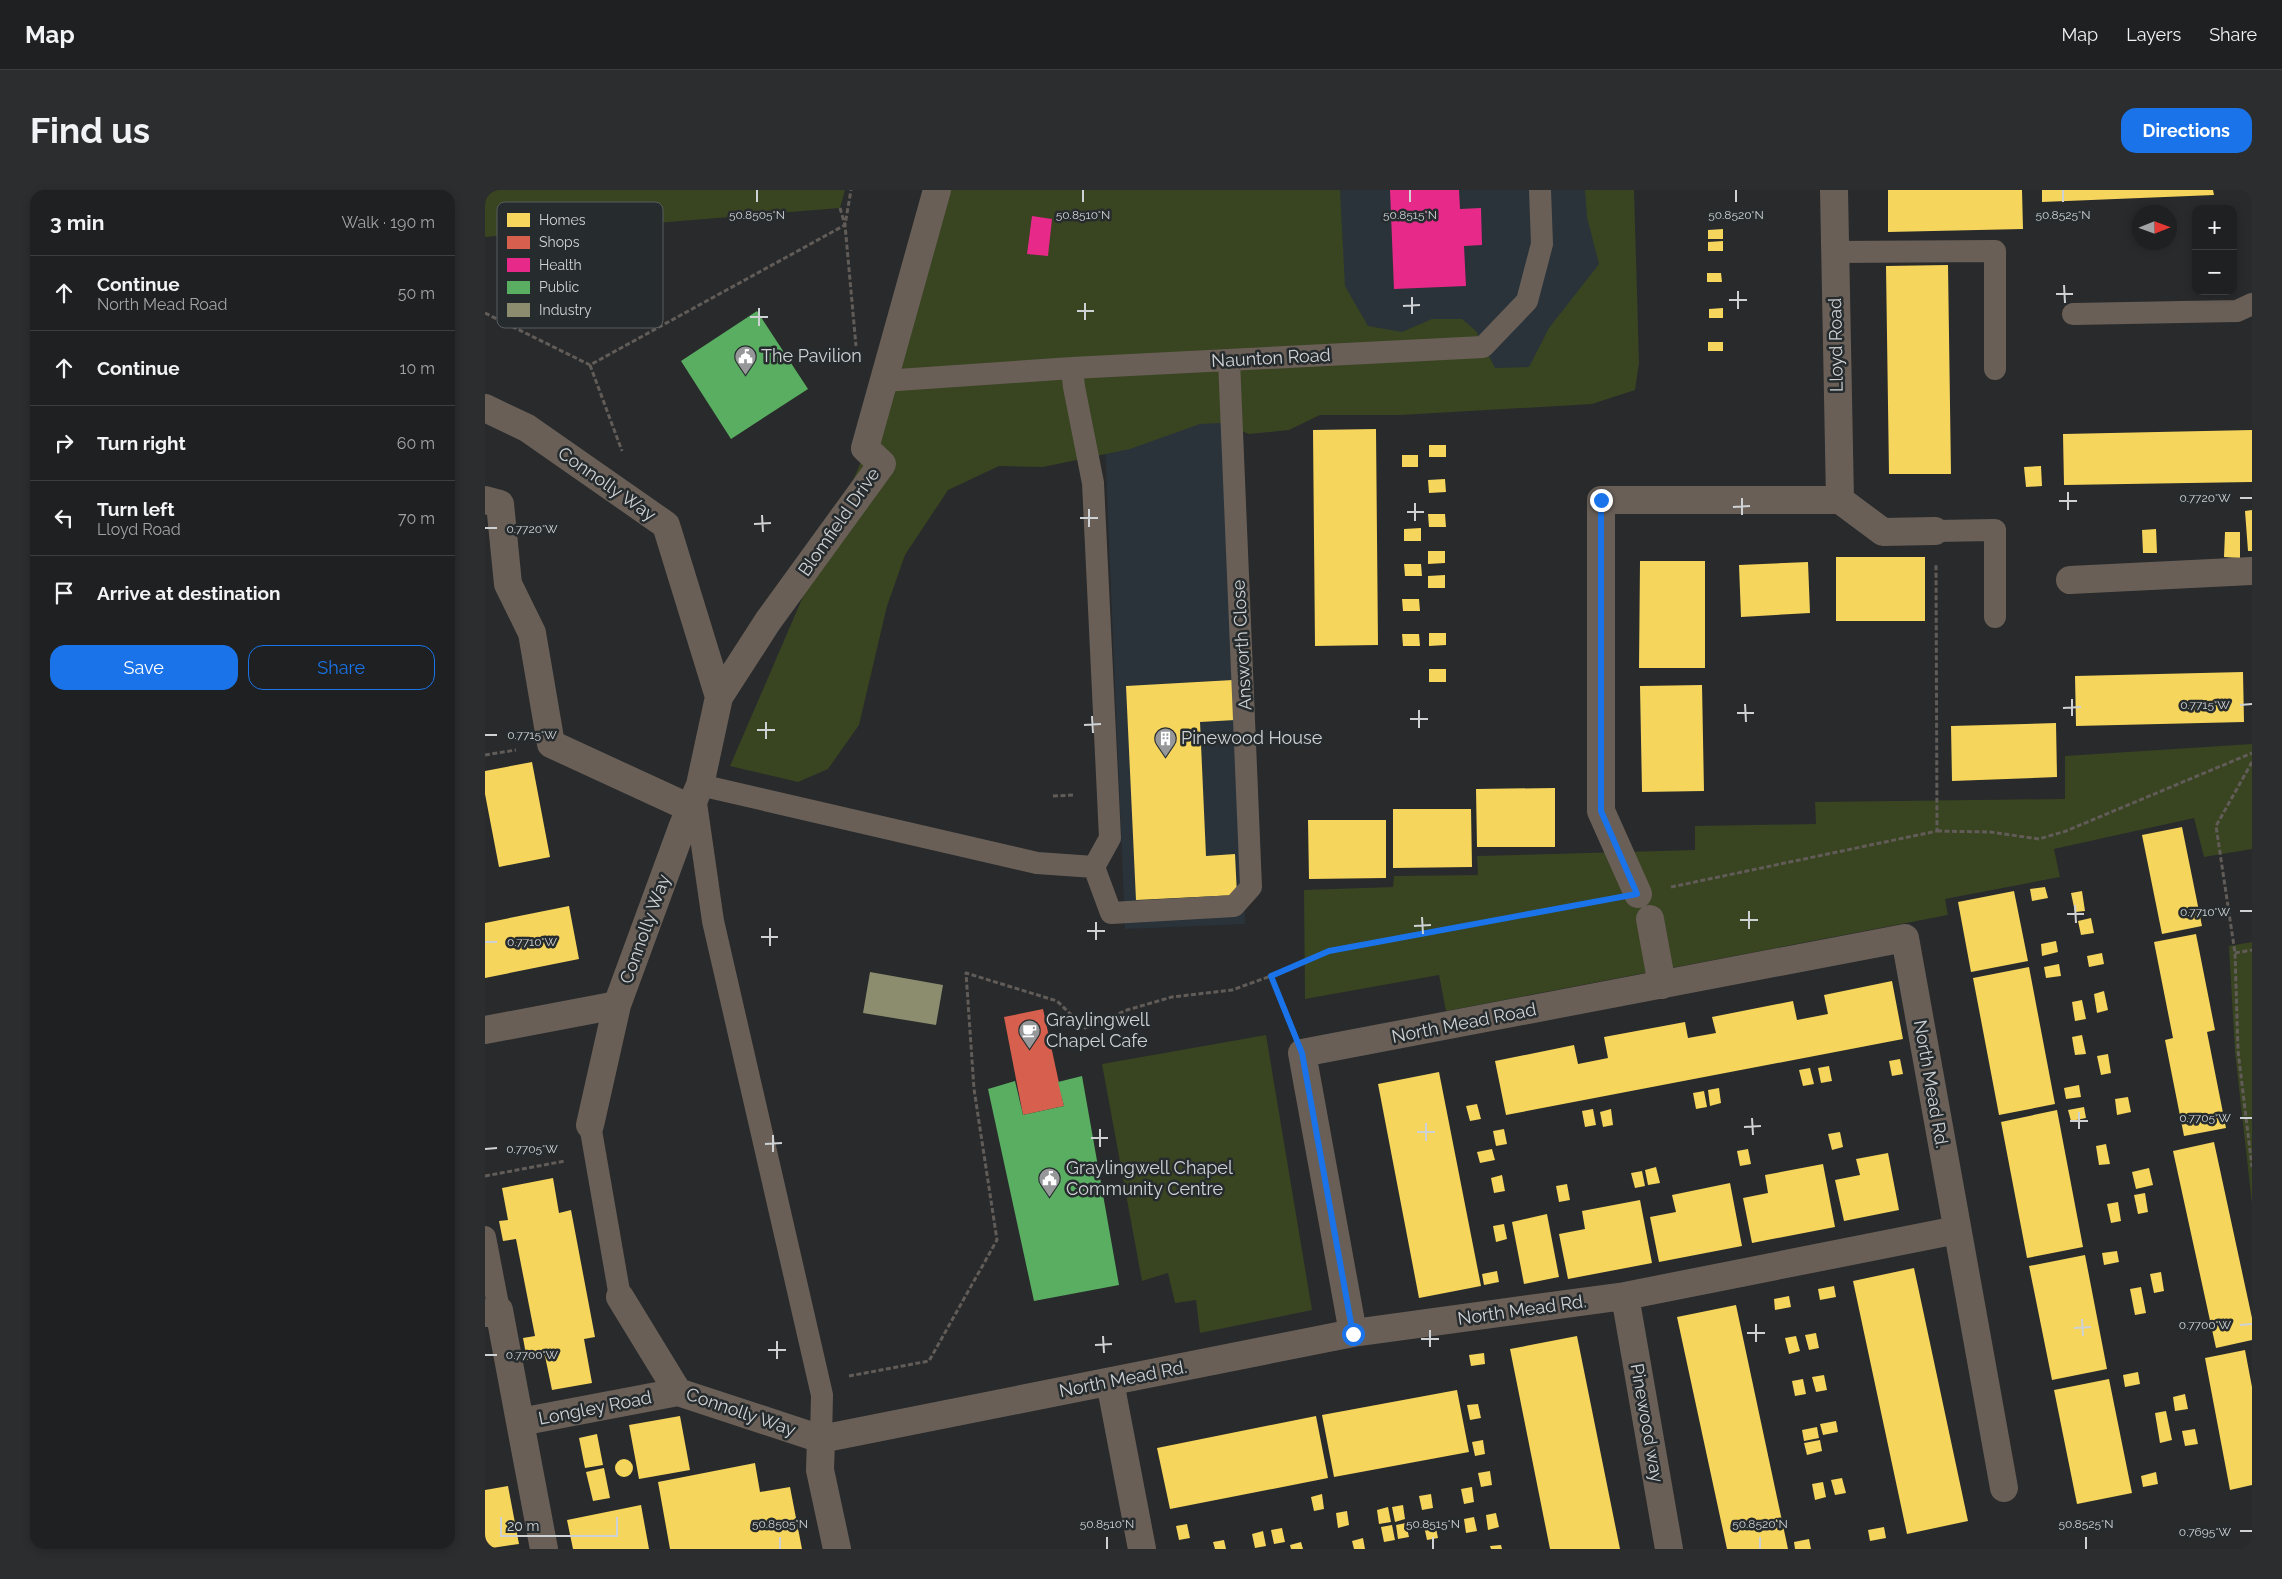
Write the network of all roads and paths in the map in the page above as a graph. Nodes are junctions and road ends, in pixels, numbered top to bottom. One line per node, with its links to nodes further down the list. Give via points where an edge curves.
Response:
1 (851, 190): 6 (path)
2 (937, 190): 20 (street, Blomfield Drive)
3 (1540, 190): 16 (lane, Naunton Road, via 1542,244 1527,301 1483,347)
4 (1833, 190): 7 (street, Lloyd Road)
5 (840, 208): 6 (path)
6 (845, 225): 12 (path); 15 (path)
7 (1834, 252): 19 (lane, via 1995,251); 24 (street, Lloyd Road)
8 (2252, 304): 10 (lane, via 2237,311)
9 (485, 313): 11 (path)
10 (2073, 314)
11 (497, 319)
12 (663, 325)
13 (515, 328): 17 (path)
14 (657, 328): 17 (path)
15 (856, 351)
16 (1229, 360): 18 (lane, Naunton Road); 34 (lane, Answorth Close, via 1251,887 1234,906 1111,913)
17 (590, 365): 22 (path)
18 (1072, 368): 20 (lane, Naunton Road); 34 (lane, via 1093,483 1109,838)
19 (1995, 369)
20 (883, 381): 29 (street, Blomfield Drive, via 865,448 882,464 768,621)
21 (485, 408): 29 (street, Connolly Way, via 527,428 666,525)
22 (623, 455)
23 (485, 500): 32 (street, via 500,504 508,584 532,633 551,744)
24 (1840, 500): 25 (street, via 1883,532); 35 (street, via 1601,500 1601,811)
25 (1935, 531): 28 (lane, via 1995,530); 33 (path)
26 (2252, 571): 27 (street)
27 (2069, 580)
28 (1995, 617)
29 (719, 697): 32 (street, Connolly Way)
30 (2252, 753): 33 (path, via 2039,840 1990,832)
31 (2252, 762): 39 (path, via 2215,826)
32 (695, 796): 34 (lane, via 1037,863); 42 (street, Connolly Way); 55 (lane, via 713,920)
33 (1937, 831): 35 (path)
34 (1094, 867)
35 (1637, 894): 40 (path, via 1329,951)
36 (1650, 919): 41 (street)
37 (1905, 938): 41 (street, North Mead Road); 49 (street, North Mead Rd.)
38 (2252, 950): 39 (path)
39 (2235, 953): 47 (path, via 2238,1051)
40 (1271, 976): 44 (path); 55 (path, via 1232,990 1172,997 1127,1010 1085,1028 1057,1001 966,973 973,1089 997,1240 929,1361)
41 (1662, 985): 44 (street, North Mead Road)
42 (617, 1005): 43 (street); 45 (street, Connolly Way)
43 (485, 1030)
44 (1302, 1053): 54 (street)
45 (590, 1125): 46 (lane, Connolly Way)
46 (595, 1155): 48 (path); 52 (lane, Connolly Way)
47 (2252, 1167)
48 (485, 1176)
49 (1957, 1230): 51 (street, North Mead Rd.); 60 (street, North Mead Rd.)
50 (485, 1237): 53 (lane)
51 (1625, 1296): 54 (street, North Mead Rd.); 64 (street, Pinewood way)
52 (620, 1298): 57 (street, Connolly Way)
53 (492, 1312): 58 (street)
54 (1353, 1334): 56 (street, North Mead Rd.)
55 (819, 1381): 59 (lane, via 822,1395)
56 (1110, 1382): 59 (street, North Mead Rd.); 63 (street)
57 (678, 1392): 58 (street, Longley Road); 59 (street, Connolly Way)
58 (520, 1422): 61 (street, Longley Road)
59 (821, 1439): 62 (street, via 819,1470)
60 (2004, 1488)
61 (544, 1549)
62 (837, 1549)
63 (1141, 1549)
64 (1669, 1549)

